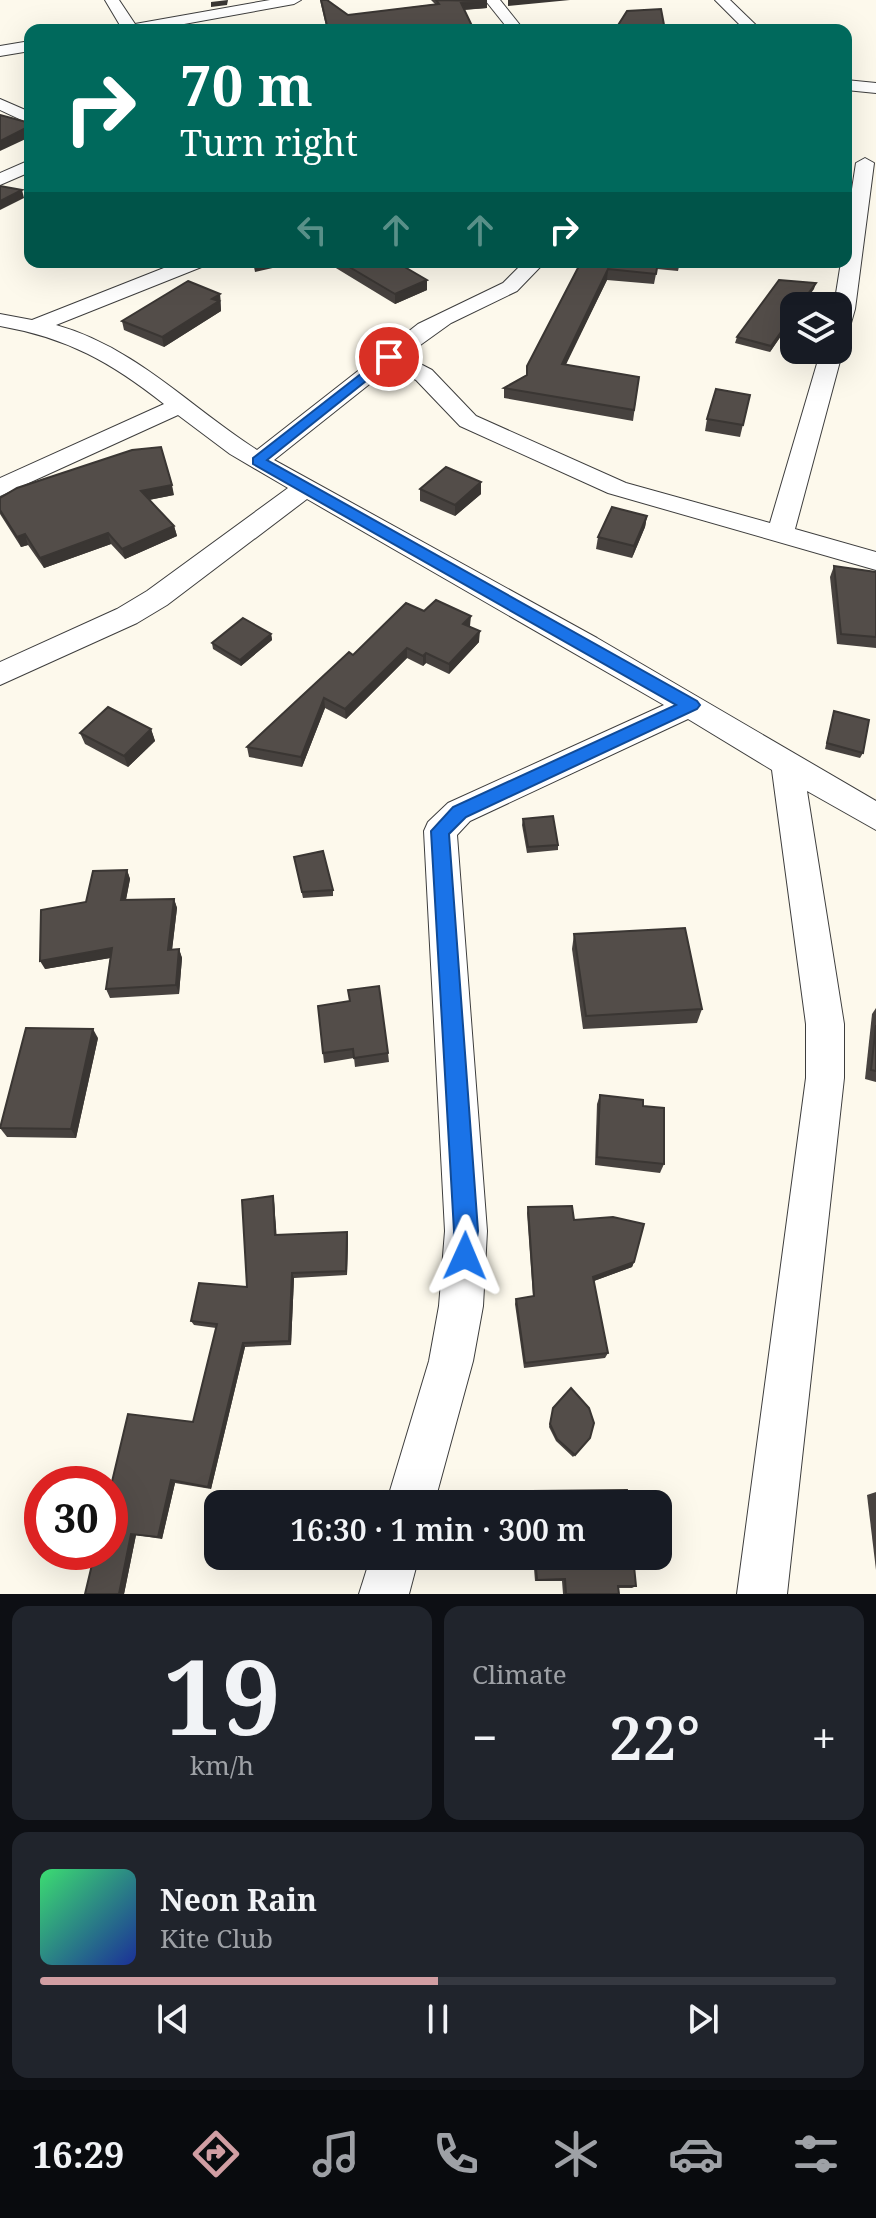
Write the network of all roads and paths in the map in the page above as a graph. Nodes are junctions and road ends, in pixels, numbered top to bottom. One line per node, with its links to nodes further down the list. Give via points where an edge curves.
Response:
1 (112, 0): 5 (street)
2 (294, 0): 6 (street)
3 (492, 0): 7 (street)
4 (722, 0): 8 (street)
5 (126, 24)
6 (162, 24)
7 (512, 24)
8 (748, 24)
9 (24, 47): 10 (street)
10 (0, 51)
11 (852, 86): 12 (street)
12 (876, 88)
13 (0, 104): 14 (street)
14 (24, 116)
15 (862, 163): 18 (street)
16 (24, 168): 17 (street)
17 (0, 180)
18 (852, 244)
19 (182, 268): 24 (street)
20 (529, 268): 25 (street, via 510,287 443,318)
21 (849, 268): 22 (street)
22 (846, 292)
23 (0, 320): 24 (street)
24 (35, 326): 27 (street, via 111,356)
25 (389, 357): 28 (street); 31 (street, via 424,375 468,421 489,433 617,488)
26 (828, 364): 31 (street)
27 (178, 406): 28 (street); 29 (street)
28 (258, 461): 30 (street)
29 (0, 488)
30 (305, 488): 33 (street, via 127,616); 34 (street)
31 (780, 535): 32 (street)
32 (876, 561)
33 (5, 663)
34 (691, 705): 35 (street); 37 (street, via 459,812 440,831 466,1231 451,1361)
35 (787, 766): 36 (street); 40 (street, via 825,1024 825,1078)
36 (876, 817)
37 (414, 1490)
38 (391, 1570): 39 (street)
39 (384, 1594)
40 (762, 1594)

